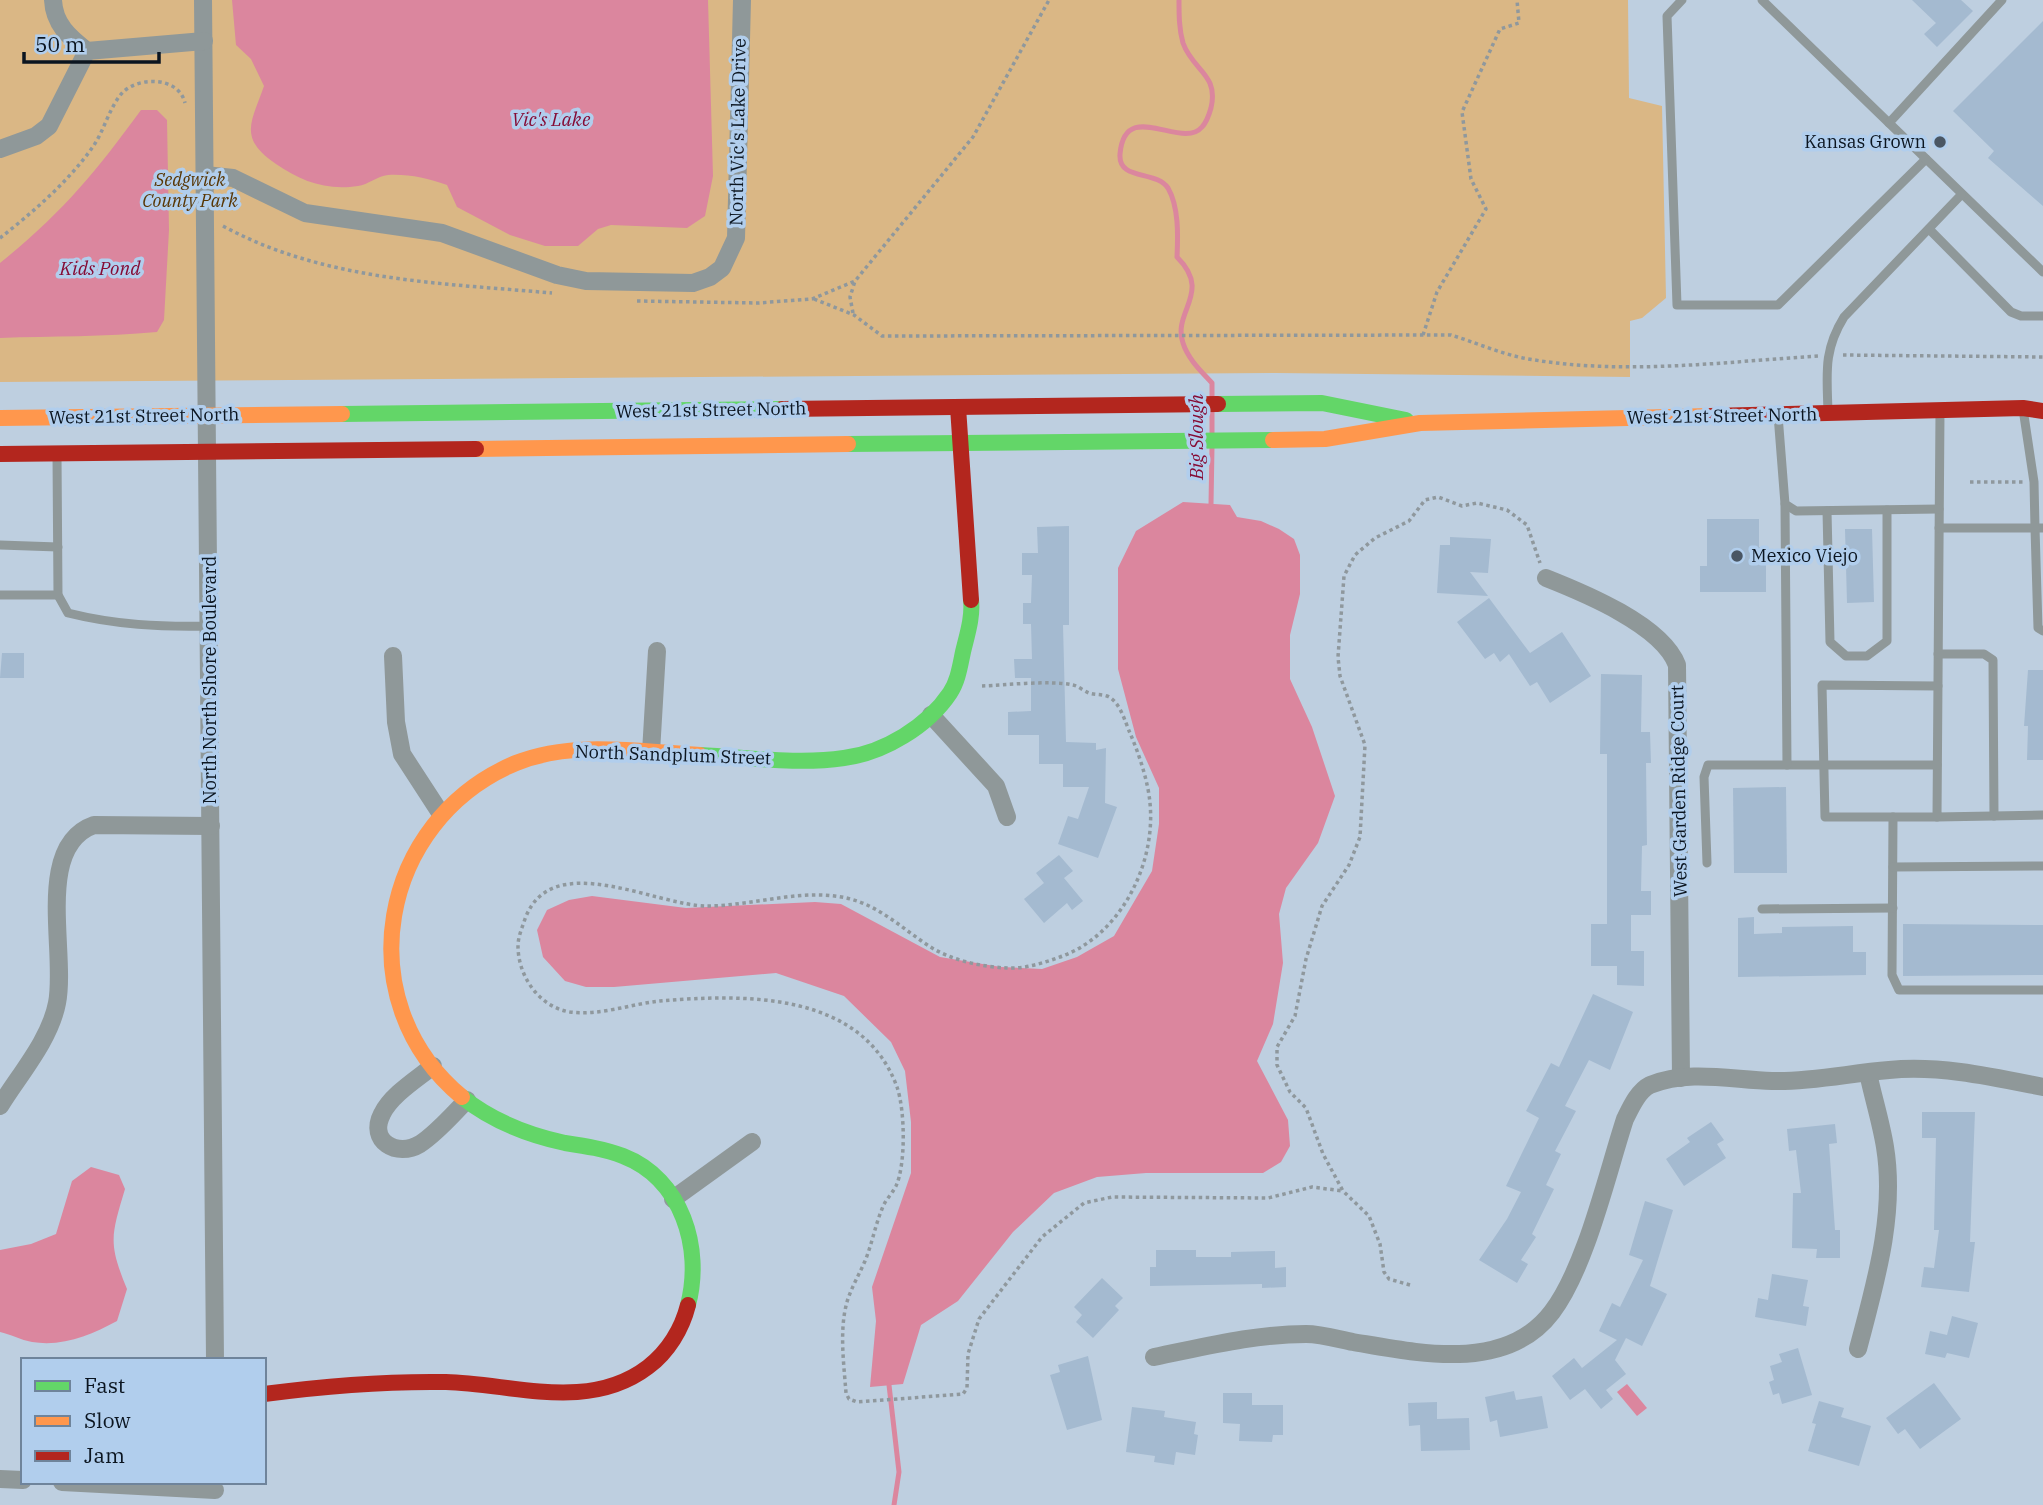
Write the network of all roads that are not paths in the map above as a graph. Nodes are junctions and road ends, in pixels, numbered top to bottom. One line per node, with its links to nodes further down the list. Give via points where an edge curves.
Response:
1 (53, 0): 8 (street, via 57,21)
2 (203, 0): 7 (street, North North Shore Boulevard)
3 (742, 0): 12 (street, North Vic's Lake Drive, via 736,238 722,268 693,283 586,281 557,275 442,233 305,213 233,178)
4 (1682, 0): 11 (lane, via 1667,16 1677,305 1778,305)
5 (1762, 0): 9 (lane)
6 (2002, 0): 9 (lane)
7 (204, 41): 8 (street); 12 (street, North North Shore Boulevard)
8 (87, 51): 10 (street, via 49,126 36,136)
9 (1889, 123): 11 (lane)
10 (0, 149)
11 (1926, 159): 13 (lane)
12 (205, 175): 24 (street, North North Shore Boulevard)
13 (1961, 195): 14 (lane); 15 (lane)
14 (1929, 229): 16 (lane, via 2011,313); 22 (lane, via 1844,317 1831,338)
15 (2043, 272)
16 (2043, 316)
17 (2043, 402): 19 (main road, West 21st Street North)
18 (958, 407): 24 (main road, West 21st Street North); 26 (main road, West 21st Street North, via 1322,403); 27 (main road, North Sandplum Street)
19 (2023, 408): 20 (main road, West 21st Street North); 21 (main road, West 21st Street North); 36 (lane)
20 (1940, 410): 22 (main road, West 21st Street North); 32 (lane)
21 (2043, 411)
22 (1828, 414): 23 (main road, West 21st Street North)
23 (1777, 415): 26 (main road, West 21st Street North); 31 (lane)
24 (207, 416): 25 (main road, West 21st Street North); 28 (street, North North Shore Boulevard)
25 (0, 418)
26 (1420, 423): 27 (main road, West 21st Street North, via 1325,439)
27 (960, 445): 28 (main road, West 21st Street North); 48 (main road, North Sandplum Street, via 972,610 958,677)
28 (208, 452): 30 (main road, West 21st Street North); 42 (street, North North Shore Boulevard)
29 (0, 454): 30 (main road, West 21st Street North)
30 (57, 454): 38 (lane)
31 (1785, 504): 34 (lane, via 1796,512); 50 (lane)
32 (1939, 509): 33 (lane); 35 (lane)
33 (1887, 510): 34 (lane); 34 (lane, via 1887,641 1867,656 1846,656 1830,642)
34 (1827, 511)
35 (1939, 528): 36 (lane); 45 (lane)
36 (2039, 528): 43 (lane, via 2038,628)
37 (0, 545): 38 (lane)
38 (58, 547): 41 (lane)
39 (1546, 578): 68 (street, West Garden Ridge Court, via 1586,593 1643,628 1672,650 1677,665)
40 (0, 595): 41 (lane)
41 (58, 595): 42 (lane, via 68,613 107,622)
42 (209, 626): 59 (street, North North Shore Boulevard)
43 (2043, 631)
44 (657, 651): 49 (street)
45 (1938, 654): 47 (lane); 55 (lane, via 1984,654 1993,660)
46 (393, 656): 53 (street, via 402,754)
47 (1938, 686): 51 (lane, via 1822,685); 52 (lane)
48 (931, 715): 49 (main road, North Sandplum Street, via 878,748 846,758); 56 (street, via 996,786)
49 (651, 752): 53 (main road, North Sandplum Street, via 592,749 524,760 475,787)
50 (1787, 765): 51 (lane); 60 (lane, via 1708,765 1704,777)
51 (1823, 765): 52 (lane); 57 (lane, via 1825,817)
52 (1937, 765): 58 (lane)
53 (441, 814): 66 (main road, North Sandplum Street, via 421,839 407,869 395,903 389,942 393,981 404,1016)
54 (2043, 815): 55 (lane)
55 (1994, 816): 58 (lane)
56 (1007, 817)
57 (1893, 817): 58 (lane); 62 (lane)
58 (1937, 817)
59 (211, 826): 71 (street, via 94,825 79,830 64,848 59,870 57,1002 51,1025); 76 (street, North North Shore Boulevard)
60 (1706, 863)
61 (2043, 866): 62 (lane)
62 (1893, 867): 63 (lane)
63 (1893, 908): 64 (lane); 65 (lane, via 1892,975 1899,989)
64 (1762, 909)
65 (2043, 990)
66 (433, 1066): 70 (main road, North Sandplum Street); 70 (street, via 382,1114 379,1135 385,1146 396,1150 419,1145)
67 (1868, 1073): 68 (street, via 1825,1080); 69 (street, via 1958,1071); 74 (street, via 1885,1148 1886,1208 1882,1256)
68 (1681, 1078): 75 (street, via 1647,1086 1634,1101 1573,1278 1551,1313 1499,1350 1418,1352 1308,1334 1244,1339)
69 (2043, 1087)
70 (467, 1100): 73 (main road, North Sandplum Street, via 518,1129 618,1151 665,1187)
71 (0, 1106)
72 (752, 1142): 73 (street)
73 (673, 1199): 77 (main road, North Sandplum Street, via 686,1218 694,1251 693,1290 682,1328 636,1376 603,1390 573,1394 422,1382 314,1386)
74 (1858, 1349)
75 (1154, 1357)
76 (215, 1358)
77 (266, 1394)
78 (0, 1479): 79 (street)
79 (21, 1480)
80 (93, 1484): 81 (street)
81 (215, 1492)

